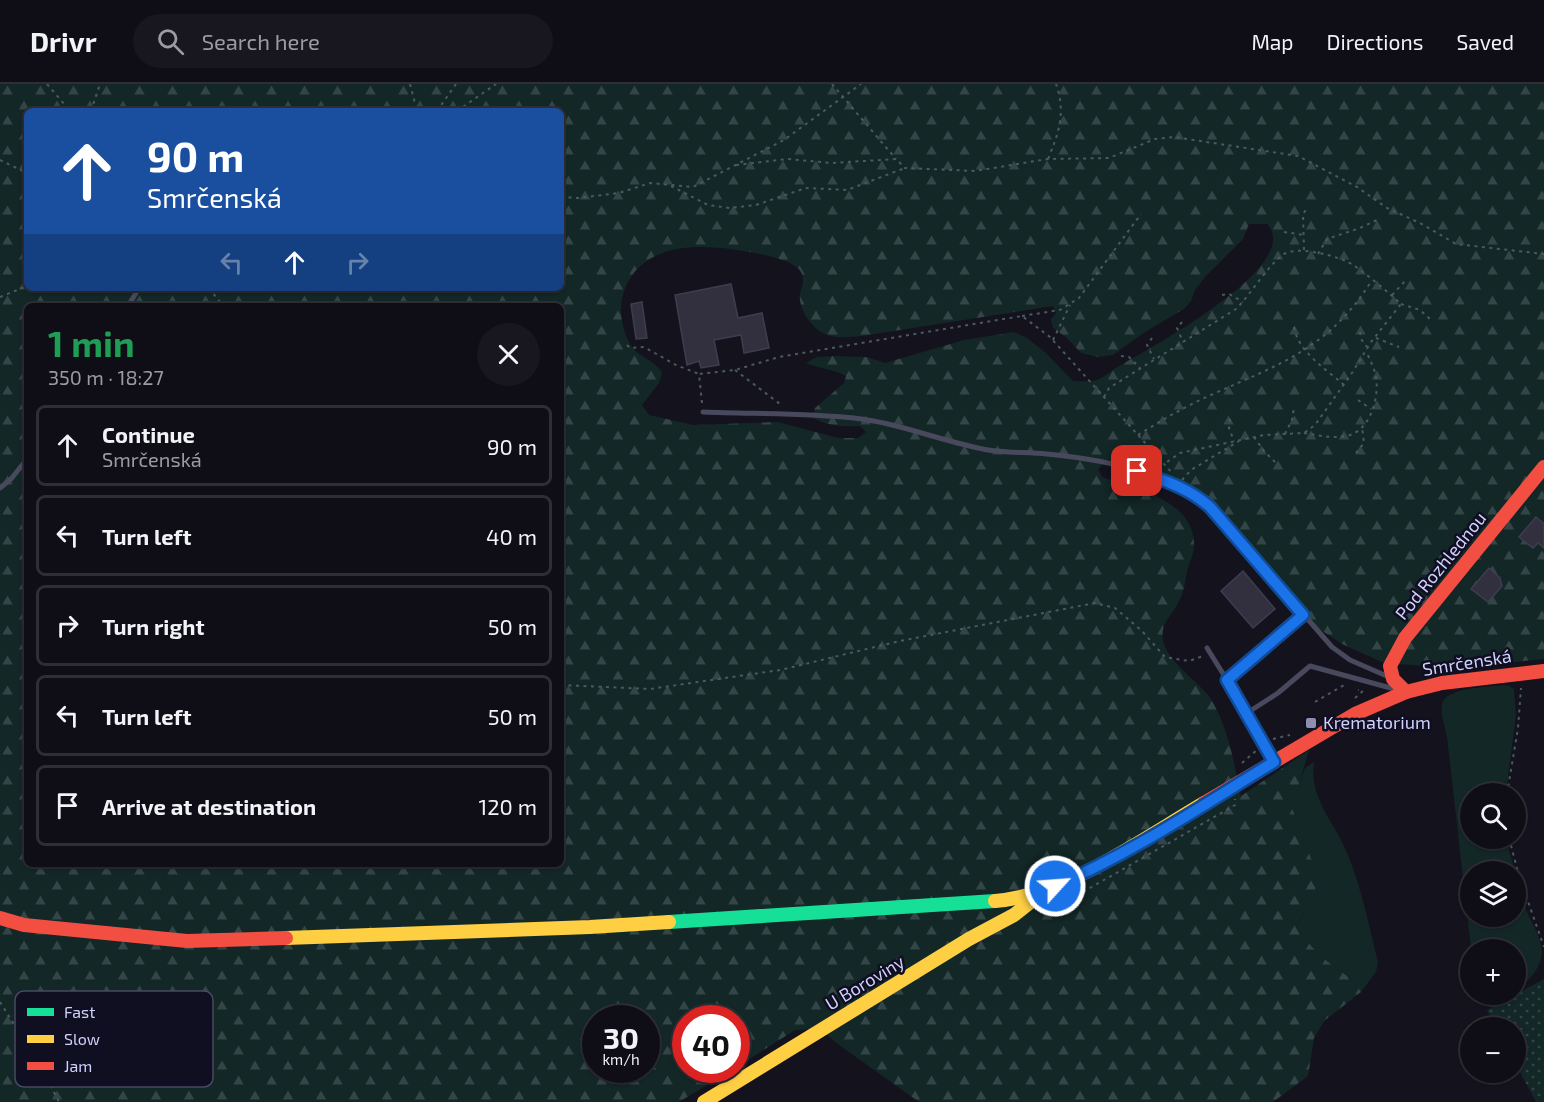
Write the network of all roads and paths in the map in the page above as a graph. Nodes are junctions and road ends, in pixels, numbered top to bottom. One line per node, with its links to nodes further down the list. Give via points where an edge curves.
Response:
1 (47, 84): 10 (path)
2 (100, 84): 11 (path)
3 (410, 84): 12 (path)
4 (456, 84): 13 (path)
5 (496, 84): 14 (path)
6 (832, 84): 9 (path)
7 (861, 84): 9 (path)
8 (1056, 84): 16 (path, via 1061,98 1059,132)
9 (843, 97): 15 (path); 18 (path, via 784,140)
10 (67, 108)
11 (92, 108)
12 (416, 108)
13 (439, 108)
14 (461, 108)
15 (896, 159): 18 (path, via 832,163 788,159); 19 (path)
16 (1048, 159): 19 (path, via 975,171); 30 (path, via 1109,158 1155,139 1174,137 1298,156 1456,244)
17 (0, 160): 20 (path)
18 (736, 165): 21 (path, via 693,186)
19 (905, 168): 21 (path, via 847,190 806,188 730,208 708,205)
20 (24, 172)
21 (669, 185): 22 (path, via 650,183 619,193)
22 (564, 197)
23 (1308, 207): 27 (path, via 1303,214)
24 (1141, 214): 43 (path)
25 (1377, 220): 31 (path, via 1327,239)
26 (1284, 232): 27 (path)
27 (1304, 235): 29 (path)
28 (1544, 249): 30 (path)
29 (1304, 250): 31 (path); 40 (path, via 1283,255)
30 (1536, 253): 32 (path)
31 (1318, 254): 34 (path, via 1347,261)
32 (1544, 254)
33 (1407, 279): 37 (path)
34 (1372, 280): 37 (path); 56 (path, via 1343,319)
35 (24, 287): 39 (path)
36 (211, 291): 41 (path)
37 (1392, 295): 42 (path)
38 (1222, 296): 40 (path, via 1229,294)
39 (0, 297)
40 (1243, 302): 52 (path)
41 (221, 303)
42 (1401, 304): 45 (path, via 1420,310); 49 (path)
43 (1070, 305): 44 (path); 51 (path)
44 (1022, 316): 51 (path); 60 (path, via 779,357)
45 (1431, 320)
46 (1182, 322): 52 (path, via 1177,328)
47 (1293, 327): 56 (path)
48 (1360, 332): 55 (path)
49 (1375, 337): 54 (path); 55 (path)
50 (1152, 338): 58 (path, via 1148,345)
51 (1053, 340): 63 (path)
52 (1184, 342): 58 (path)
53 (627, 345): 61 (path, via 644,347)
54 (1399, 347)
55 (1367, 349): 62 (path); 66 (path, via 1376,374)
56 (1305, 350): 62 (path); 73 (path, via 1261,375 1209,395)
57 (1121, 356): 59 (path, via 1129,357)
58 (1155, 360): 59 (path)
59 (1140, 369): 63 (path, via 1109,388)
60 (735, 370): 61 (path); 68 (path)
61 (699, 374): 67 (path)
62 (1344, 385): 71 (path, via 1315,425)
63 (1104, 397): 73 (path)
64 (1358, 400): 66 (path)
65 (1294, 408): 72 (path)
66 (1372, 410): 70 (path)
67 (703, 412): 68 (lane)
68 (796, 416): 83 (lane, via 854,418 990,450 1091,459 1177,485 1210,507)
69 (1230, 419): 76 (path)
70 (1362, 427): 71 (path, via 1349,436 1334,438); 77 (path, via 1364,443)
71 (1304, 432): 72 (path)
72 (1285, 434): 74 (path)
73 (1138, 435): 80 (path)
74 (1254, 437): 75 (path); 78 (path)
75 (1242, 439): 76 (path); 80 (path, via 1191,470 1180,482)
76 (1234, 441): 80 (path, via 1180,453)
77 (1356, 453)
78 (1275, 462)
79 (24, 463): 82 (lane)
80 (1164, 464)
81 (1544, 466): 87 (street, Pod Rozhlednou, via 1406,638 1390,666)
82 (0, 488)
83 (1303, 615): 87 (lane, via 1332,647 1350,660); 88 (lane)
84 (1209, 651): 88 (lane); 89 (path, via 1189,661 1166,657 1115,608 1095,603 900,641 780,670 650,689)
85 (1544, 670): 86 (street, Smrčenská)
86 (1521, 673): 92 (street, Smrčenská, via 1442,683); 100 (path, via 1518,728)
87 (1393, 679): 92 (street)
88 (1227, 680): 95 (lane)
89 (564, 685)
90 (1344, 685): 94 (path)
91 (1353, 688): 93 (path, via 1363,691)
92 (1406, 692): 95 (lane, via 1310,666); 98 (street, Smrčenská, via 1355,714)
93 (1354, 699)
94 (1316, 702)
95 (1247, 712): 97 (lane)
96 (1291, 735): 97 (path)
97 (1264, 744): 98 (lane); 99 (path)
98 (1274, 762): 101 (street, Smrčenská)
99 (1239, 767)
100 (1509, 783)
101 (1229, 789): 103 (street, Smrčenská, via 1100,864); 104 (path, via 1235,801 1230,808 1062,904 1034,915)
102 (1512, 849): 106 (path)
103 (1043, 892): 104 (street, U Boroviny); 105 (street, via 1004,900 590,927 188,941 24,925)
104 (1021, 910): 111 (street, U Boroviny)
105 (0, 918)
106 (1544, 947)
107 (0, 1002): 108 (path)
108 (15, 1026)
109 (51, 1087): 110 (path)
110 (58, 1102)
111 (704, 1102)

